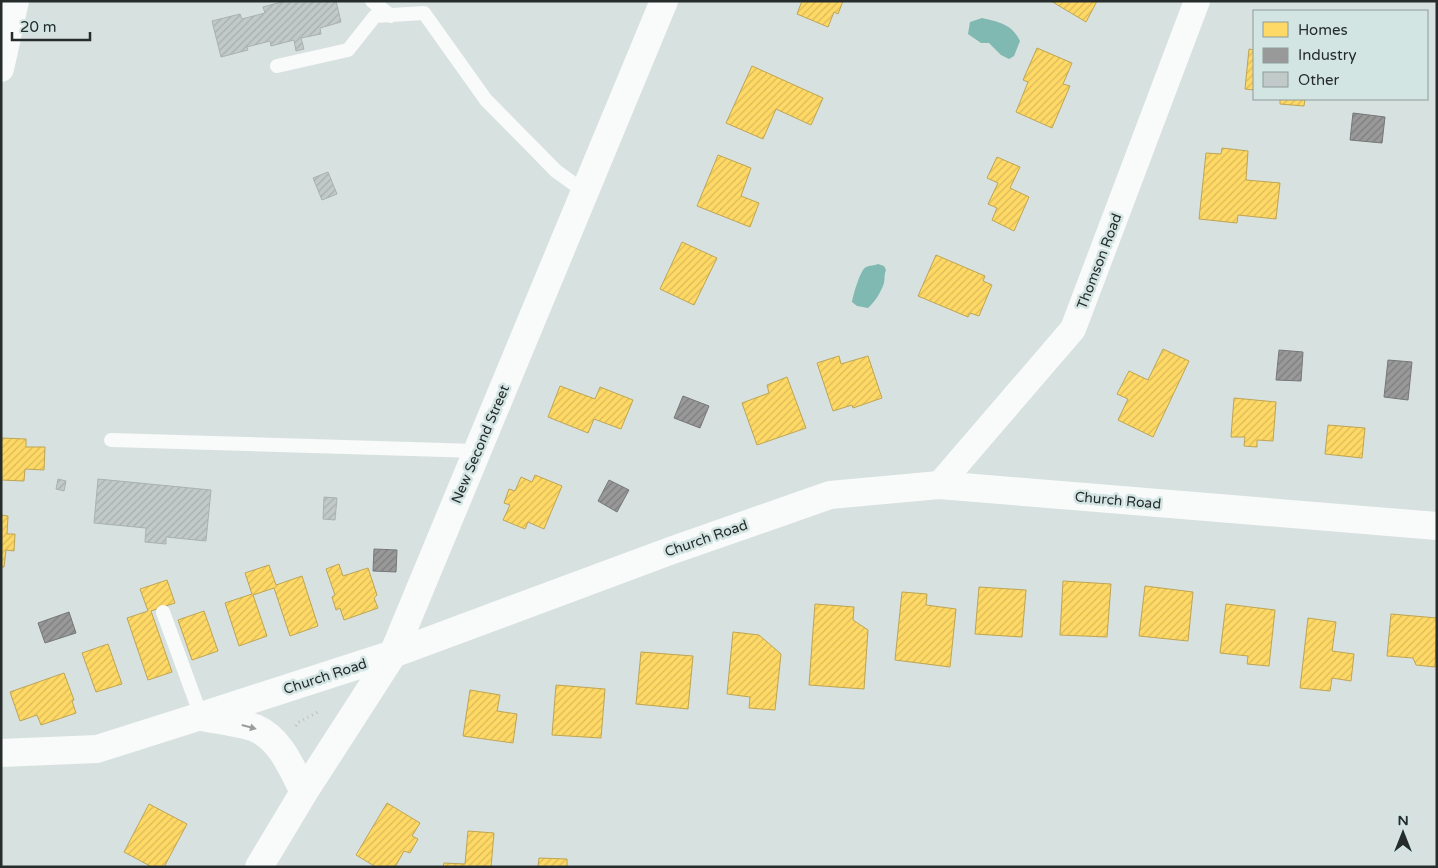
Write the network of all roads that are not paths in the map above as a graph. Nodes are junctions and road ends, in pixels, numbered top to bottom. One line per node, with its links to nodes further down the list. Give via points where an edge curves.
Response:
1 (16, 1): 7 (street)
2 (372, 1): 5 (lane)
3 (664, 1): 8 (street, New Second Street)
4 (1197, 1): 11 (street, Thomson Road, via 1073,329)
5 (391, 16): 6 (lane, via 375,16 348,50); 8 (lane, via 424,13 486,100 556,172)
6 (277, 66)
7 (1, 69)
8 (585, 192): 10 (street, New Second Street)
9 (111, 440): 10 (lane)
10 (477, 451): 14 (street, New Second Street)
11 (939, 485): 12 (street, Church Road); 14 (street, Church Road, via 830,495)
12 (1437, 526)
13 (163, 612): 15 (lane)
14 (392, 654): 15 (street, Church Road); 17 (street, New Second Street)
15 (201, 716): 16 (street, Church Road, via 97,749); 17 (street, one-way to 17, via 255,728 272,740 288,761)
16 (1, 753)
17 (304, 792): 18 (street, New Second Street)
18 (259, 867)

